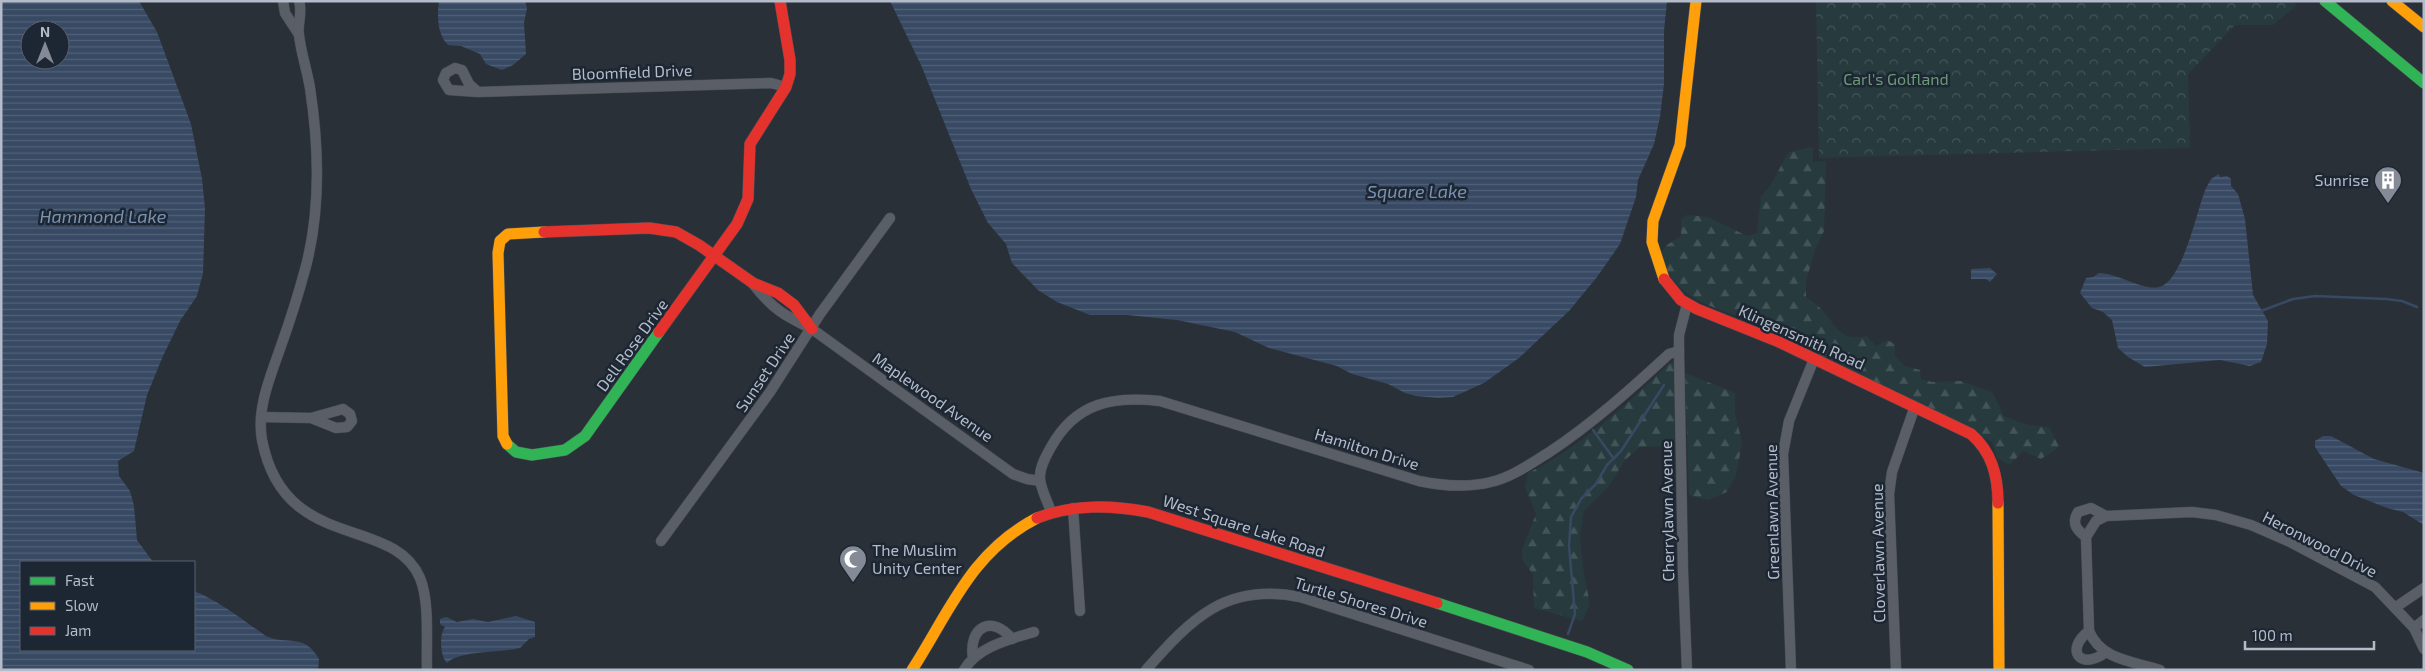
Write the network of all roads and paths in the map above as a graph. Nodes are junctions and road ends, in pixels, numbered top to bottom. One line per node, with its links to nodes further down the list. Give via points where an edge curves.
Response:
1 (283, 1): 8 (street, via 285,13)
2 (299, 1): 8 (street)
3 (780, 1): 10 (main road, Dell Rose Drive, via 790,66)
4 (1696, 1): 15 (main road, Klingensmith Road, via 1680,145 1653,221 1652,242 1664,280)
5 (2325, 1): 9 (main road)
6 (2392, 1): 7 (main road)
7 (2424, 27)
8 (298, 33): 20 (street, via 310,86 314,124 316,206 307,264 266,392)
9 (2422, 80)
10 (786, 87): 11 (street, Bloomfield Drive, via 771,83); 14 (main road, Dell Rose Drive, via 750,144 747,206)
11 (478, 92)
12 (890, 218): 16 (street, Sunset Drive)
13 (503, 237): 14 (main road, Maplewood Avenue, via 514,232 649,228 676,232); 14 (main road, Dell Rose Drive, via 498,253 504,436 508,446 522,454 558,453 571,448 585,436)
14 (715, 257): 16 (main road, Maplewood Avenue, via 753,283 778,293 794,305)
15 (1687, 304): 17 (street); 18 (main road, Klingensmith Road)
16 (812, 329): 22 (street, Maplewood Avenue, via 1013,474); 27 (street, Sunset Drive)
17 (1679, 351): 22 (street, Hamilton Drive, via 1669,354 1575,435 1528,466 1492,482 1453,486 1419,481 1176,404 1139,399 1102,404 1084,410 1070,420 1061,429 1045,458); 45 (street, Cherrylawn Avenue)
18 (1814, 359): 19 (main road, Klingensmith Road); 46 (street, Greenlawn Avenue, via 1789,421 1783,454)
19 (1914, 409): 47 (street, Cloverlawn Avenue, via 1896,457 1888,494); 48 (main road, Klingensmith Road, via 1971,434 1982,443 1994,464 1999,514)
20 (262, 417): 21 (street); 39 (street, via 262,440 273,473 281,489 294,503 324,523 391,549 416,570 422,587)
21 (311, 418)
22 (1040, 481): 24 (street)
23 (1073, 508): 24 (main road, West Square Lake Road); 30 (street); 44 (main road, West Square Lake Road, via 1111,505 1148,512 1512,627 1587,652)
24 (1051, 512): 40 (main road, West Square Lake Road, via 1011,533 984,557)
25 (2106, 516): 26 (street, via 2096,521); 26 (street, Heronwood Drive, via 2091,508 2078,512 2075,527); 29 (street, Heronwood Drive, via 2192,512 2251,525 2290,542 2375,588)
26 (2086, 537): 33 (street, Heronwood Drive)
27 (661, 541)
28 (2424, 588): 29 (street)
29 (2396, 607): 32 (street, Heronwood Drive)
30 (1080, 611)
31 (2424, 620): 32 (street)
32 (2414, 628): 36 (street, Heronwood Drive)
33 (2089, 631): 37 (street); 37 (street, via 2078,640 2079,656 2088,661)
34 (1034, 632): 35 (street)
35 (1012, 639): 38 (street); 38 (street, via 998,627 985,628 972,639)
36 (2424, 649)
37 (2105, 653): 49 (street)
38 (973, 658): 41 (street)
39 (427, 670)
40 (912, 670)
41 (964, 670)
42 (1146, 670): 43 (street, Turtle Shores Drive, via 1178,633 1202,614 1236,599 1267,594 1300,597)
43 (1529, 670)
44 (1628, 670)
45 (1687, 670)
46 (1791, 670)
47 (1896, 670)
48 (2000, 670)
49 (2160, 670)

